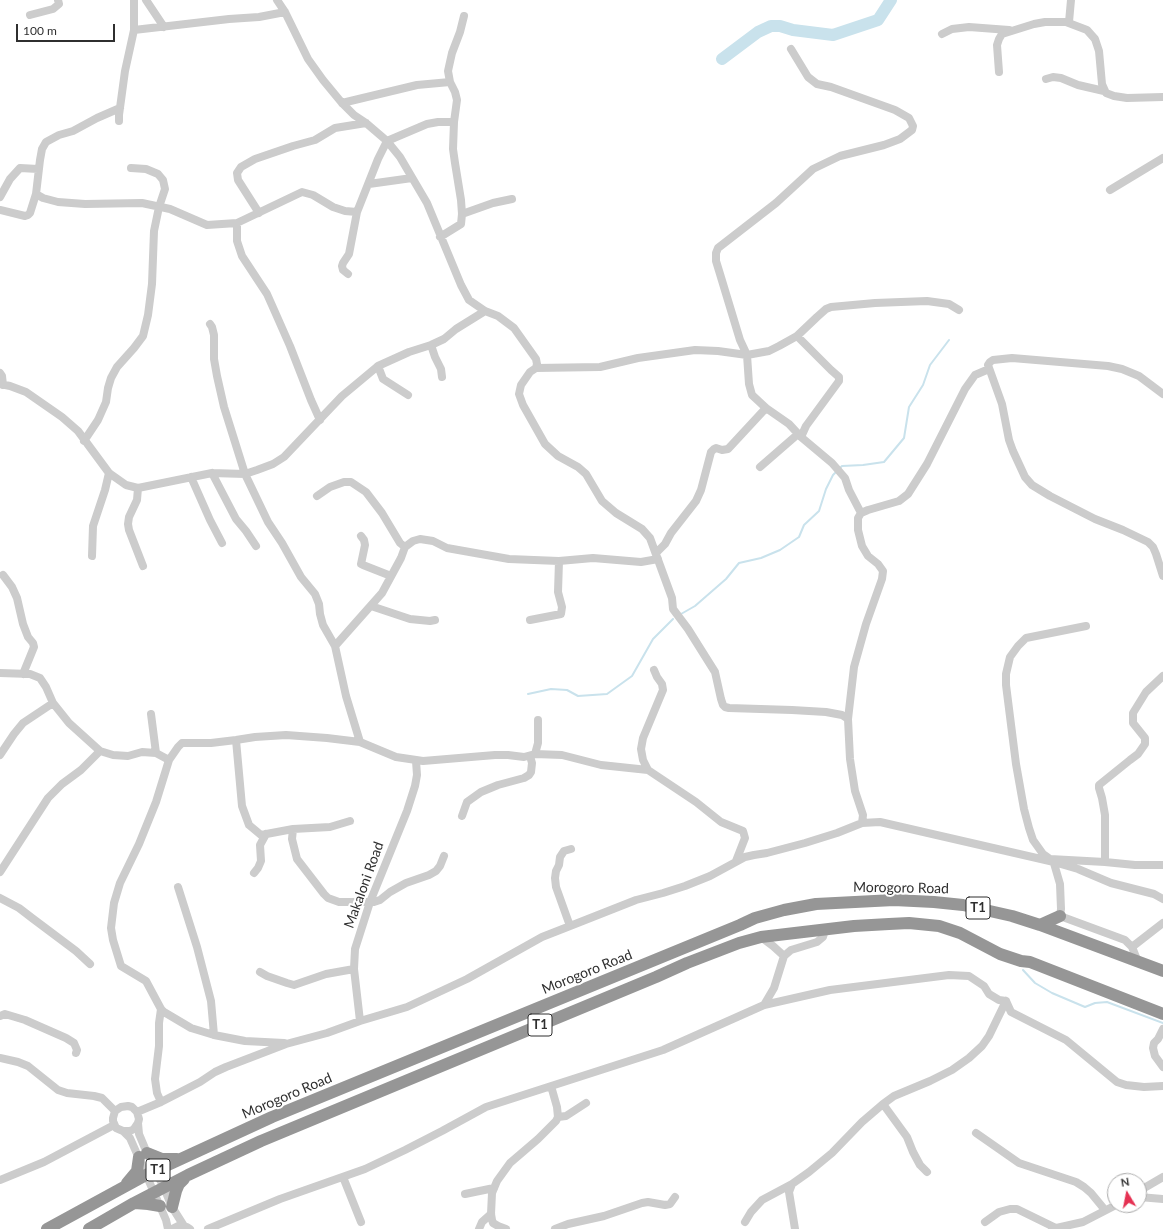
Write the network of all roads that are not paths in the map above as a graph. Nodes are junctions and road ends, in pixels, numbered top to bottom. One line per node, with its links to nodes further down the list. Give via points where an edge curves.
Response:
1 (58, 0): 7 (street, via 53,9)
2 (134, 0): 11 (street)
3 (146, 0): 10 (street)
4 (277, 0): 6 (street)
5 (1071, 0): 9 (street)
6 (285, 12): 10 (street); 20 (street, via 308,59)
7 (30, 15)
8 (464, 16): 17 (street, via 452,52 448,71)
9 (1069, 22): 12 (street, via 1046,22); 18 (street, via 1087,30 1095,39)
10 (164, 27): 11 (street)
11 (134, 30): 21 (street)
12 (1012, 30): 13 (street, via 969,26); 15 (street, via 1002,34 998,41)
13 (942, 34)
14 (791, 49): 48 (street, via 808,77 817,84 895,110 908,118 913,126 912,130 900,139 840,156 813,169 776,203 718,248 716,261 740,340)
15 (999, 72)
16 (1046, 79): 18 (street, via 1063,78 1078,85)
17 (450, 82): 20 (street, via 418,85); 23 (street, via 457,100)
18 (1104, 91): 19 (street, via 1127,98)
19 (1163, 97)
20 (342, 103): 24 (street)
21 (120, 108): 22 (street); 28 (street, via 46,142)
22 (119, 121)
23 (454, 122): 25 (street, via 427,124); 39 (street, via 455,163)
24 (366, 123): 25 (street); 38 (street, via 335,128 315,140 255,159 242,167 237,173 238,180)
25 (387, 141): 29 (street); 30 (street)
26 (1163, 158): 31 (street)
27 (131, 168): 35 (street, via 146,169 158,174 163,180 165,189)
28 (38, 169): 32 (street); 33 (street, via 20,168)
29 (412, 178): 30 (street); 41 (street, via 427,203)
30 (369, 184): 37 (street)
31 (1110, 190)
32 (36, 194): 35 (street, via 58,202 142,203); 36 (street, via 28,215)
33 (0, 197)
34 (512, 199): 39 (street)
35 (159, 207): 40 (street, via 170,208 207,225); 60 (street, via 153,240 152,284 143,336 117,367 108,388 106,402)
36 (0, 210)
37 (357, 212): 38 (street, via 333,207 302,192); 42 (street, via 349,254 342,266 342,270)
38 (259, 213): 40 (street)
39 (462, 214): 41 (street, via 461,224)
40 (237, 223): 58 (street, via 237,241 242,256 276,312)
41 (440, 237): 44 (street, via 469,300)
42 (348, 274)
43 (959, 310): 46 (street, via 950,304 927,301 828,308)
44 (485, 311): 47 (street); 50 (street, via 498,316 514,328 536,359)
45 (210, 324): 64 (street, via 214,335 216,376)
46 (797, 336): 48 (street, via 769,351); 59 (street, via 839,377 839,381)
47 (431, 345): 49 (street); 53 (street)
48 (747, 354): 50 (street, via 695,350 638,358 600,367); 57 (street, via 752,395)
49 (378, 366): 56 (street, via 383,378); 58 (street, via 342,396)
50 (536, 368): 74 (street, via 521,385 519,394 545,444 558,456 586,474 602,501 611,509 642,528 650,538)
51 (989, 369): 55 (street, via 988,364 991,361 1006,358 1108,366 1139,376); 68 (street, via 976,375 965,389 927,464 908,494 899,501); 79 (street, via 1002,404 1009,440 1025,478 1040,490 1082,513 1148,542 1153,547)
52 (0, 373): 54 (street)
53 (442, 377)
54 (1, 384): 60 (street, via 26,392 45,404 73,426)
55 (1163, 394)
56 (408, 395)
57 (766, 408): 59 (street, via 784,420); 74 (street, via 728,449 716,448 711,452 696,502 671,533)
58 (320, 420): 64 (street, via 284,457)
59 (800, 436): 61 (street); 68 (street, via 832,463 845,478)
60 (84, 441): 62 (street)
61 (760, 467)
62 (109, 473): 66 (street); 73 (street, via 93,526)
63 (212, 473): 64 (street); 65 (street); 71 (street, via 236,519)
64 (245, 474): 84 (street, via 268,522 305,584 315,594 324,625)
65 (191, 477): 66 (street); 70 (street)
66 (138, 488): 76 (street, via 138,500 128,524)
67 (317, 496): 72 (street, via 330,487 351,482 366,492)
68 (861, 513): 91 (street, via 858,518 858,530 862,546 883,571 854,667)
69 (361, 536): 78 (street, via 366,545 361,564)
70 (222, 543)
71 (256, 546)
72 (404, 547): 75 (street, via 420,538 447,548 475,554 509,559); 78 (street)
73 (92, 556)
74 (657, 556): 75 (street, via 641,562 593,558); 91 (street, via 672,598 673,609 715,672 725,707 826,712)
75 (559, 561): 82 (street, via 558,592 561,614)
76 (143, 566)
77 (3, 575): 87 (street, via 17,598 23,624 34,647)
78 (391, 576): 80 (street)
79 (1163, 576)
80 (371, 606): 81 (street, via 410,619); 84 (street)
81 (435, 620)
82 (530, 620)
83 (1086, 626): 110 (street, via 1026,638 1010,657 1006,674 1016,764 1028,828 1043,854)
84 (335, 646): 94 (street)
85 (654, 670): 101 (street, via 663,690 643,738 641,750)
86 (0, 673): 87 (street)
87 (23, 674): 89 (street, via 40,678)
88 (1163, 676): 111 (street, via 1146,692 1133,713 1133,723 1145,738 1145,744 1138,754 1099,785 1105,815)
89 (53, 703): 95 (street); 98 (street, via 23,723)
90 (151, 714): 96 (street)
91 (848, 719): 104 (street, via 850,759 863,814)
92 (538, 720): 97 (street)
93 (236, 740): 94 (street, via 286,735); 99 (street, via 182,743); 106 (street, via 242,806 249,825 261,835)
94 (360, 742): 100 (street, via 396,757)
95 (100, 751): 96 (street, via 128,756 142,752); 113 (street, via 48,798)
96 (156, 753): 99 (street)
97 (535, 754): 100 (street, via 524,757 495,754 423,762); 101 (street, via 562,755 600,765); 102 (street, via 529,775 480,792 467,802)
98 (0, 755)
99 (169, 760): 134 (street, via 156,802 120,884 114,903 111,928 121,966 146,981)
100 (416, 760): 118 (street, Makaloni Road, via 417,775 407,811)
101 (648, 770): 109 (street, via 721,822 743,831 745,838)
102 (462, 816)
103 (350, 821): 105 (street, via 330,827)
104 (862, 823): 109 (street, via 805,843 754,854); 110 (street, via 880,822)
105 (293, 829): 106 (street); 118 (street, via 292,839 297,859 328,898 338,902)
106 (266, 834): 114 (street, via 260,845 261,860)
107 (571, 849): 122 (street, via 564,851 560,857 555,878)
108 (444, 856): 118 (street, via 436,871 406,883 380,900)
109 (736, 861): 122 (street, via 710,876 636,900)
110 (1054, 861): 111 (street); 117 (street); 119 (street, via 1060,884)
111 (1104, 862): 112 (street)
112 (1163, 865)
113 (0, 872)
114 (254, 873)
115 (178, 887): 139 (street, via 211,1000)
116 (0, 898): 128 (street, via 32,918)
117 (1163, 899)
118 (370, 902): 129 (street, Makaloni Road, via 355,949)
119 (1060, 916): 121 (highway); 125 (street, via 1120,937)
120 (1163, 923): 125 (street)
121 (1040, 925): 127 (highway, Morogoro Road / T1); 158 (highway, Morogoro Road / T1, via 987,910 934,902 894,900 816,904 754,918 740,926 272,1117)
122 (570, 926): 137 (street, via 542,937 467,979 407,1007)
123 (825, 930): 124 (highway, T1); 126 (street, via 823,937 817,942 791,950); 135 (highway, T1, via 903,923 938,926 960,933 1000,954 1030,962)
124 (761, 937): 126 (street); 161 (highway, T1, via 687,963 261,1141)
125 (1132, 947): 127 (street)
126 (784, 956): 133 (street, via 774,988)
127 (1138, 962): 131 (highway, Morogoro Road / T1)
128 (90, 964)
129 (354, 968): 130 (street, via 294,984); 137 (street, Makaloni Road)
130 (260, 972)
131 (1163, 972)
132 (1006, 1001): 133 (street, via 989,994 984,986 969,976 949,975 830,990); 146 (street, via 1011,1012 1066,1040 1117,1082 1144,1087); 149 (street, via 989,1036 969,1058 952,1070 894,1096)
133 (764, 1005): 145 (street, via 663,1050)
134 (161, 1009): 139 (street, via 191,1028); 147 (street, via 160,1046 155,1080)
135 (1163, 1014)
136 (0, 1016): 142 (street, via 5,1014 25,1020 66,1038 74,1043)
137 (360, 1021): 141 (street)
138 (1163, 1029): 140 (street)
139 (214, 1035): 141 (street, via 245,1042)
140 (1161, 1038): 144 (street, via 1154,1043 1153,1048)
141 (286, 1044): 147 (street, via 215,1072)
142 (76, 1054)
143 (0, 1058): 150 (street, via 28,1066 58,1090 102,1098)
144 (1163, 1067)
145 (551, 1086): 152 (street); 162 (street, via 486,1107 405,1150)
146 (1163, 1086)
147 (161, 1102): 151 (street)
148 (586, 1103): 152 (street, via 566,1116)
149 (883, 1104): 159 (street, via 907,1137 920,1165); 165 (street, via 832,1153)
150 (115, 1111): 151 (street, via 125,1106 132,1107); 154 (street)
151 (137, 1112): 153 (street)
152 (558, 1117): 168 (street, via 510,1163)
153 (138, 1123): 155 (street, via 134,1129); 157 (street)
154 (114, 1125): 155 (street); 164 (street, via 44,1162)
155 (123, 1131): 157 (street)
156 (976, 1133): 176 (street, via 1019,1164 1084,1187)
157 (143, 1155): 158 (highway); 160 (street); 167 (highway, via 136,1171)
158 (180, 1159): 160 (highway, Morogoro Road / T1)
159 (927, 1172)
160 (151, 1173): 167 (highway, Morogoro Road / T1); 169 (street); 169 (street)
161 (188, 1175): 169 (highway, T1); 175 (highway, via 179,1184)
162 (343, 1177): 178 (street); 181 (street, via 280,1199)
163 (1163, 1177): 166 (street)
164 (0, 1180)
165 (792, 1184): 179 (street, via 762,1200); 191 (street, via 789,1192)
166 (1147, 1186)
167 (123, 1187): 183 (highway, Morogoro Road / T1)
168 (494, 1188): 170 (street); 177 (street)
169 (159, 1190): 174 (highway, T1); 175 (street); 175 (street)
170 (465, 1194)
171 (675, 1197): 190 (street, via 670,1204 642,1203)
172 (1147, 1198): 173 (street)
173 (1163, 1199)
174 (134, 1203): 175 (highway); 184 (highway, T1)
175 (166, 1206): 182 (street); 185 (street)
176 (1105, 1210): 192 (street, via 1083,1222)
177 (490, 1214): 188 (street); 189 (street, via 493,1223)
178 (361, 1222)
179 (745, 1222)
180 (985, 1222): 192 (street, via 999,1212 1017,1209)
181 (223, 1226): 187 (street)
182 (187, 1227): 186 (street, via 176,1226)
183 (47, 1229)
184 (89, 1229)
185 (168, 1229)
186 (172, 1229)
187 (208, 1229)
188 (478, 1229)
189 (506, 1229)
190 (555, 1229)
191 (795, 1229)
192 (1054, 1229)

